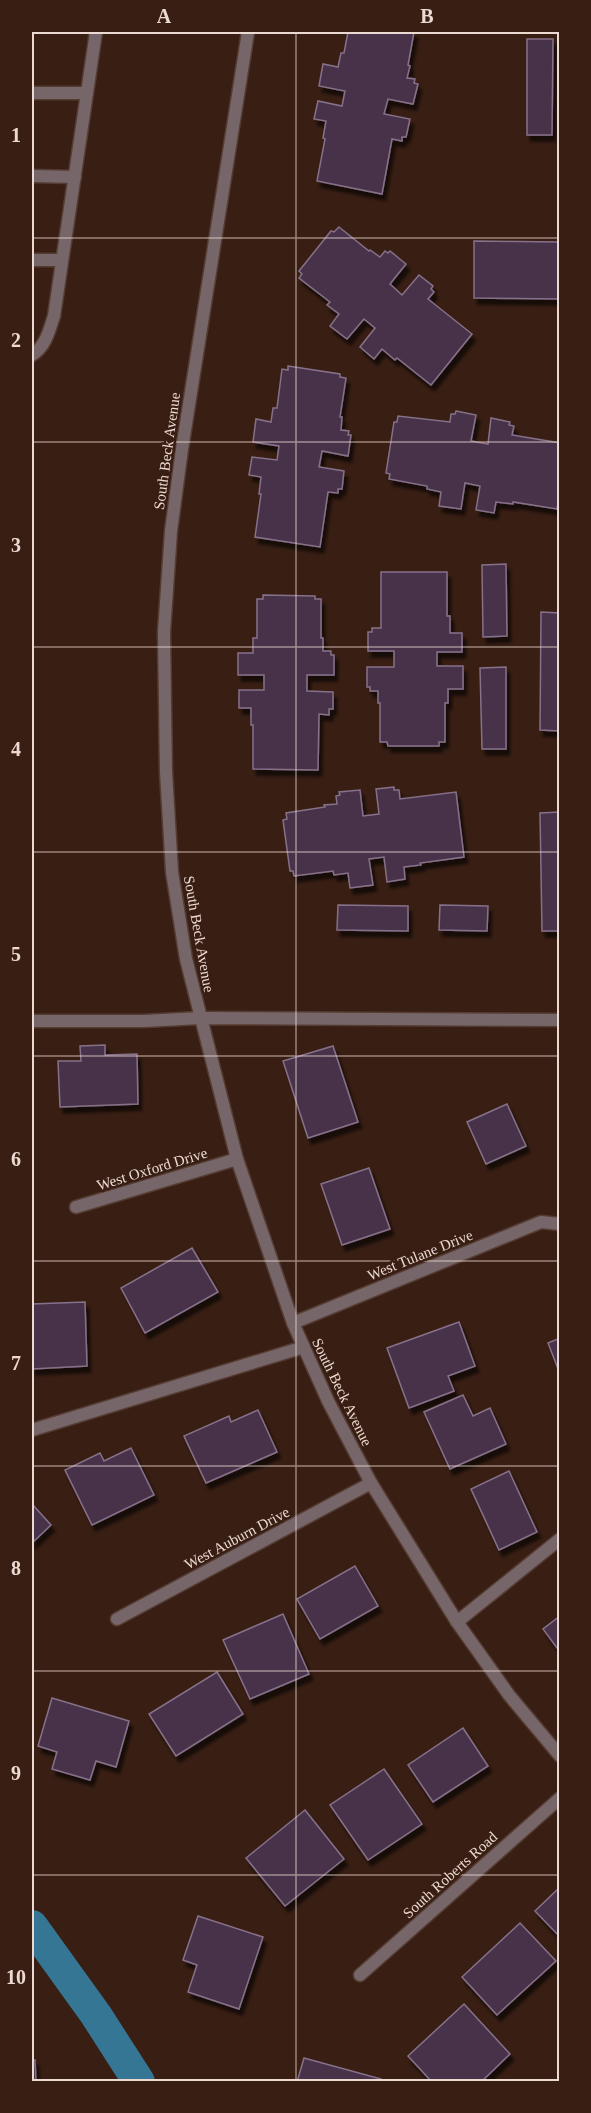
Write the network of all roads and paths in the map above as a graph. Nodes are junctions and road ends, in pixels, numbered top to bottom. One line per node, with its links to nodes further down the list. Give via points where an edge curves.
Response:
1 (96, 32): 4 (street)
2 (249, 32): 10 (street, South Beck Avenue, via 182,449 164,632 172,872)
3 (32, 93): 4 (street)
4 (87, 93): 6 (street)
5 (32, 176): 6 (street)
6 (75, 177): 8 (street)
7 (32, 260): 8 (street)
8 (62, 260): 9 (street, via 54,316 39,350)
9 (32, 355)
10 (200, 1018): 11 (street); 12 (street); 13 (street, South Beck Avenue)
11 (560, 1020)
12 (32, 1021)
13 (237, 1159): 14 (street, West Oxford Drive); 16 (street, South Beck Avenue)
14 (76, 1207)
15 (560, 1224): 16 (street, West Tulane Drive, via 541,1222)
16 (293, 1323): 17 (street, South Beck Avenue)
17 (304, 1347): 18 (street); 19 (street, South Beck Avenue)
18 (32, 1430)
19 (371, 1483): 21 (street, West Auburn Drive); 22 (street, South Beck Avenue)
20 (560, 1539): 22 (street)
21 (117, 1619)
22 (457, 1622): 23 (street, South Beck Avenue, via 509,1695)
23 (560, 1756)
24 (560, 1798): 25 (street, South Roberts Road)
25 (360, 1975)

